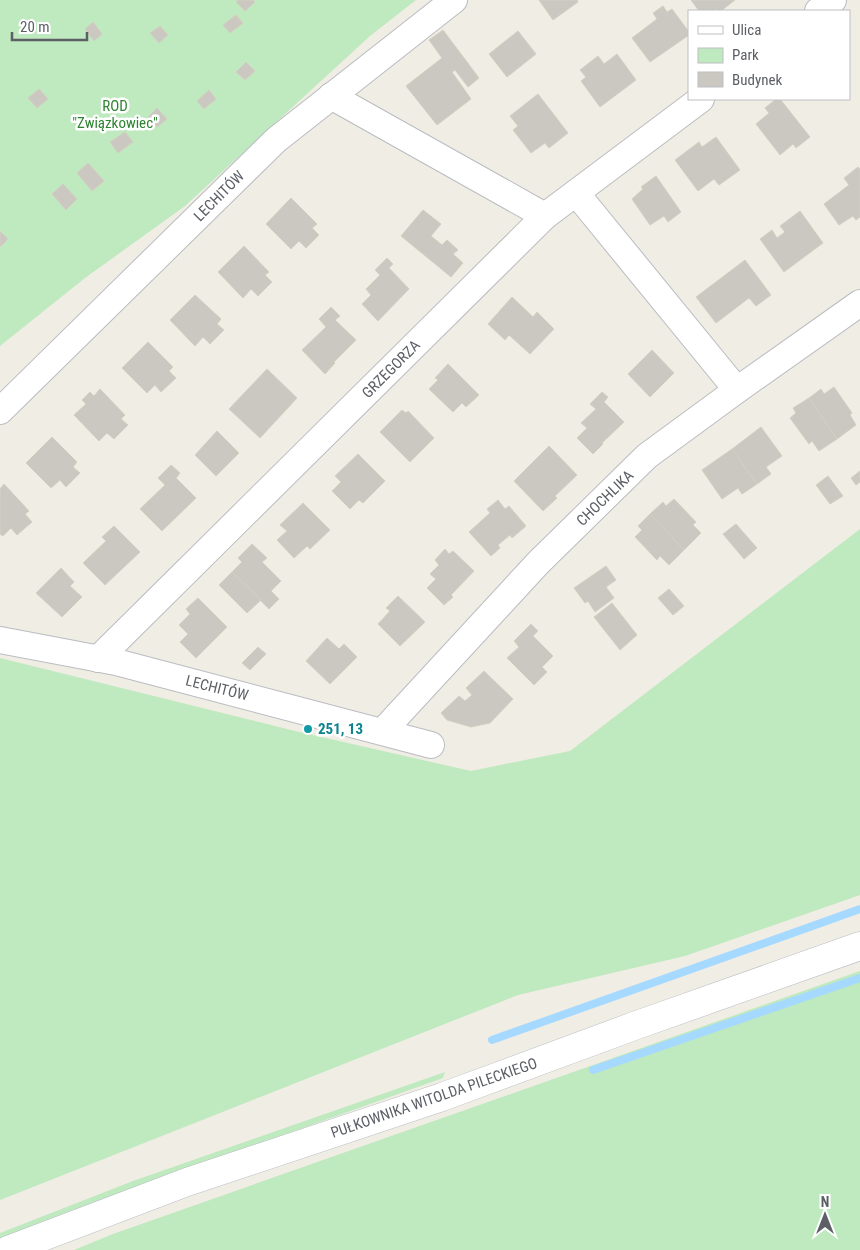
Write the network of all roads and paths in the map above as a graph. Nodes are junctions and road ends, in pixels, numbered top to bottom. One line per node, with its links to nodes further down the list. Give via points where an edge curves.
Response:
1 (454, 0): 4 (street, LECHITÓW)
2 (832, 0): 3 (street)
3 (819, 10)
4 (331, 96): 7 (street); 10 (street, LECHITÓW, via 276,140)
5 (700, 100): 6 (street, GRZEGORZA)
6 (576, 193): 7 (street, GRZEGORZA); 9 (street)
7 (545, 216): 12 (street, GRZEGORZA)
8 (860, 303): 9 (street, CHOCHLIKA)
9 (737, 390): 13 (street, CHOCHLIKA, via 647,456 538,563)
10 (0, 411)
11 (0, 640): 12 (street, LECHITÓW)
12 (98, 659): 13 (street, LECHITÓW)
13 (382, 731): 14 (street, LECHITÓW)
14 (431, 745)
15 (860, 946): 16 (street, PUŁKOWNIKA WITOLDA PILECKIEGO, via 442,1097 187,1182)
16 (8, 1250)

